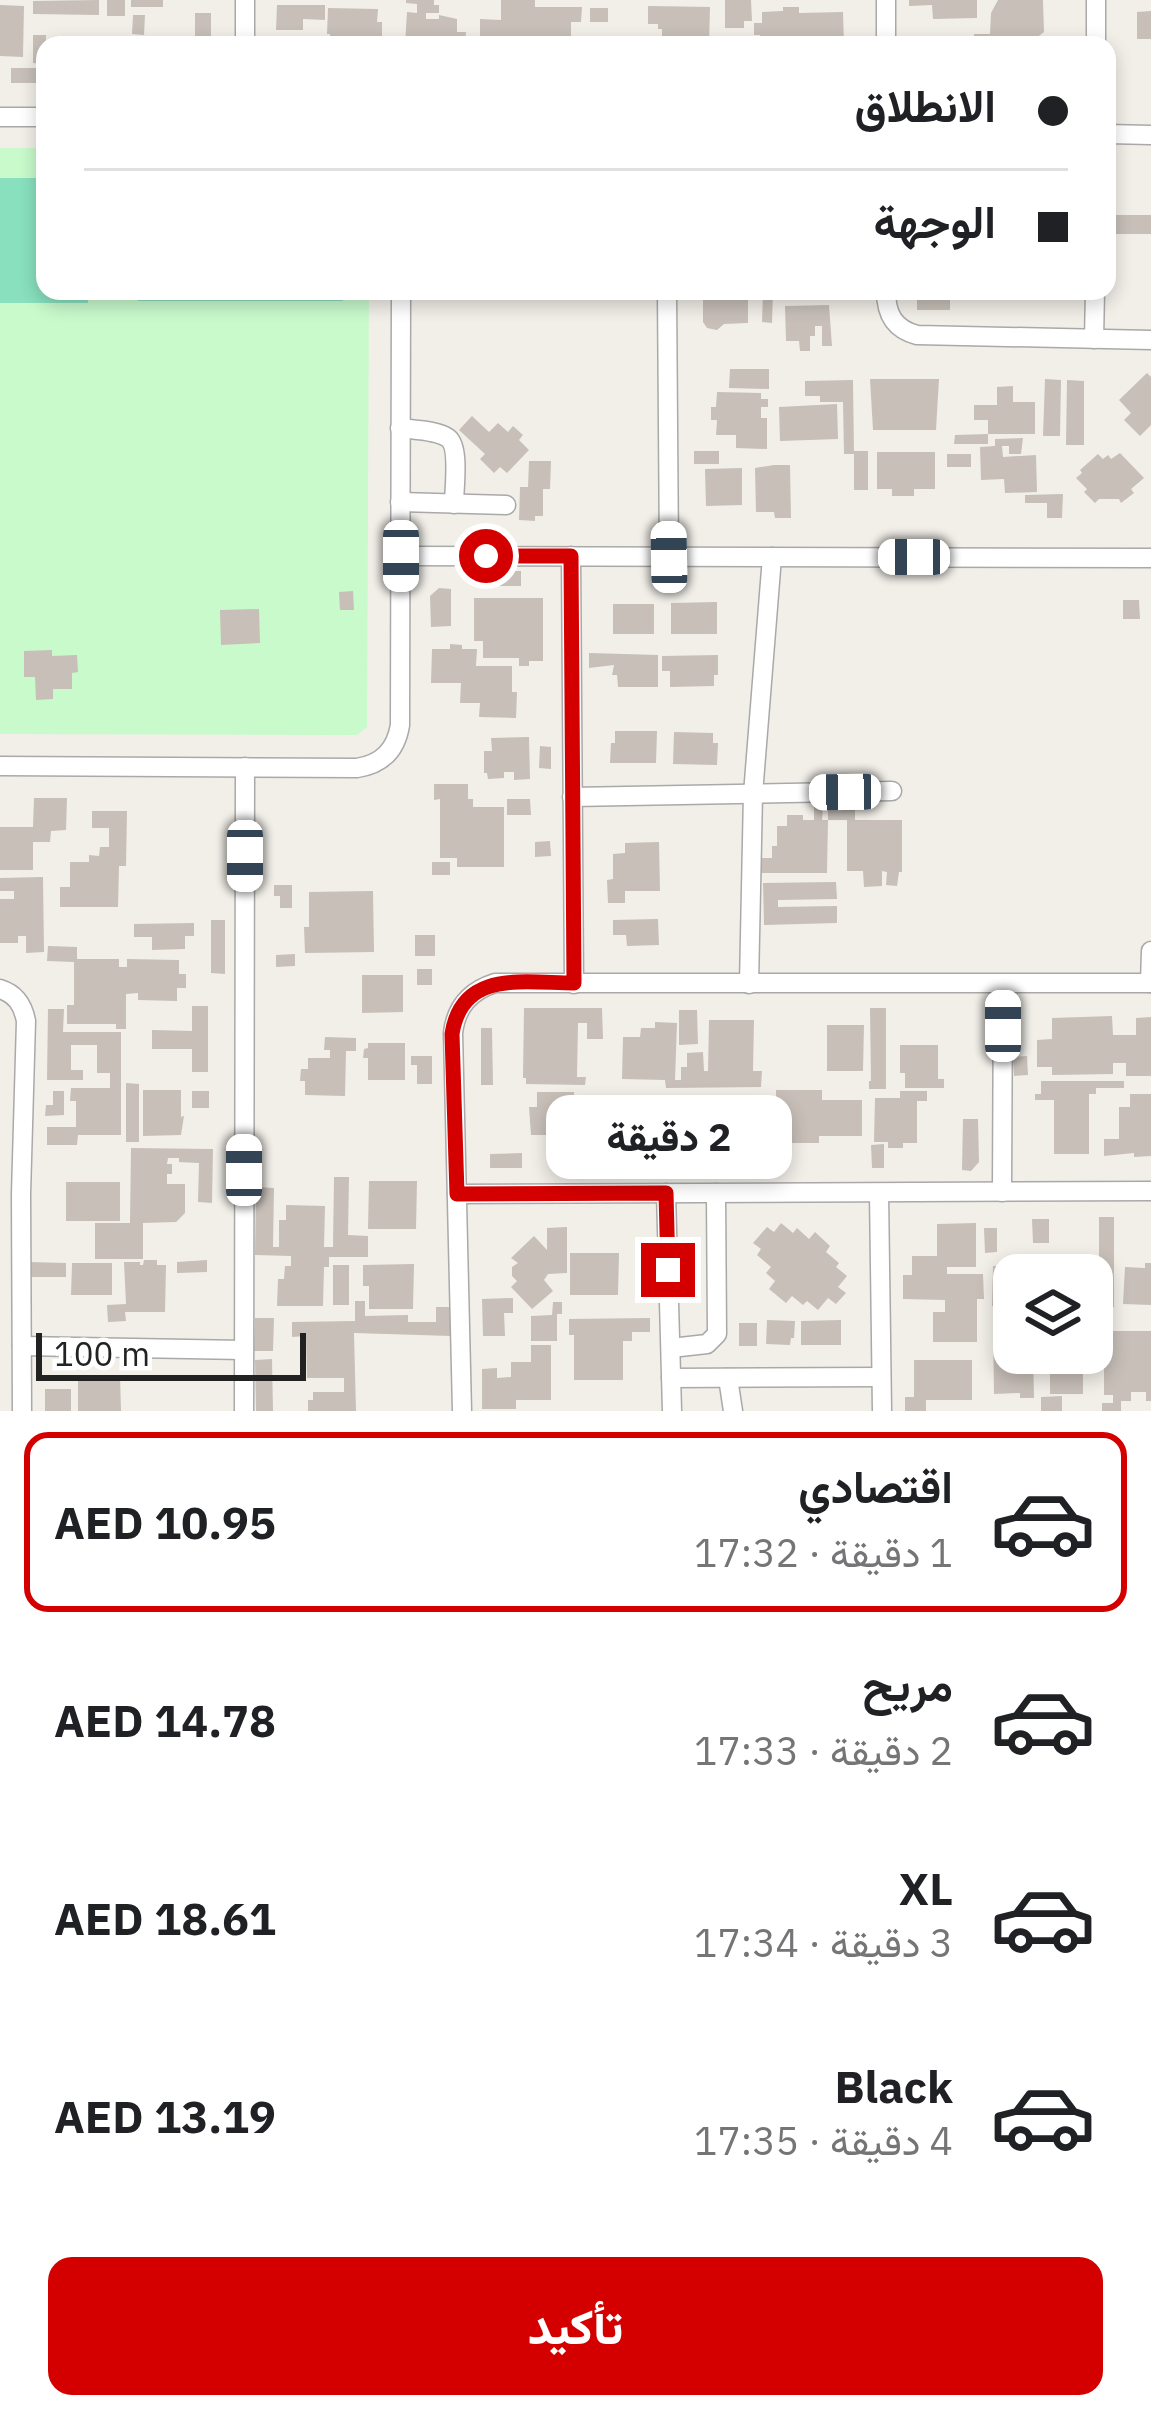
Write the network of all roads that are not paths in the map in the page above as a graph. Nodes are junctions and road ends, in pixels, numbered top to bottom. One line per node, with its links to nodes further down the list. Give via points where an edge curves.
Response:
1 (245, 0): 4 (street)
2 (886, 0): 5 (street)
3 (1096, 0): 6 (street)
4 (245, 36)
5 (886, 36)
6 (1096, 36)
7 (0, 117): 8 (street)
8 (36, 117)
9 (1116, 134): 10 (street)
10 (1151, 135)
11 (400, 300): 17 (street)
12 (667, 300): 23 (street)
13 (887, 300): 15 (street, via 888,313 908,332)
14 (1094, 300): 15 (street)
15 (1094, 339): 16 (street)
16 (1151, 340)
17 (400, 428): 18 (street); 19 (street, via 452,442)
18 (400, 502): 19 (street); 21 (street)
19 (454, 504): 20 (street)
20 (506, 506)
21 (401, 556): 22 (street); 27 (street, via 400,725 390,751 357,768)
22 (571, 556): 23 (street); 30 (street)
23 (669, 557): 24 (street)
24 (772, 557): 25 (street); 29 (street)
25 (1151, 558)
26 (0, 766): 27 (street)
27 (245, 767): 47 (street)
28 (892, 791): 29 (street)
29 (753, 794): 30 (street); 34 (street)
30 (572, 797): 32 (street)
31 (1151, 951): 33 (street)
32 (574, 983): 34 (street); 44 (street, via 495,983 458,1010)
33 (1150, 983): 35 (street)
34 (749, 984): 35 (street)
35 (1003, 985): 38 (street)
36 (0, 989): 43 (street, via 14,995 26,1021)
37 (879, 1192): 38 (street); 41 (street); 48 (street)
38 (1001, 1192): 39 (street)
39 (1151, 1192)
40 (666, 1193): 41 (street); 44 (street); 46 (street)
41 (716, 1193): 46 (street, via 717,1334 702,1346)
42 (0, 1194): 43 (street)
43 (21, 1194): 45 (street)
44 (457, 1194): 53 (street)
45 (22, 1346): 47 (street); 51 (street)
46 (670, 1348): 49 (street)
47 (243, 1350): 52 (street)
48 (881, 1377): 50 (street); 56 (street)
49 (671, 1378): 50 (street); 54 (street)
50 (728, 1378): 55 (street)
51 (22, 1411)
52 (244, 1411)
53 (462, 1411)
54 (672, 1411)
55 (733, 1411)
56 (882, 1411)

